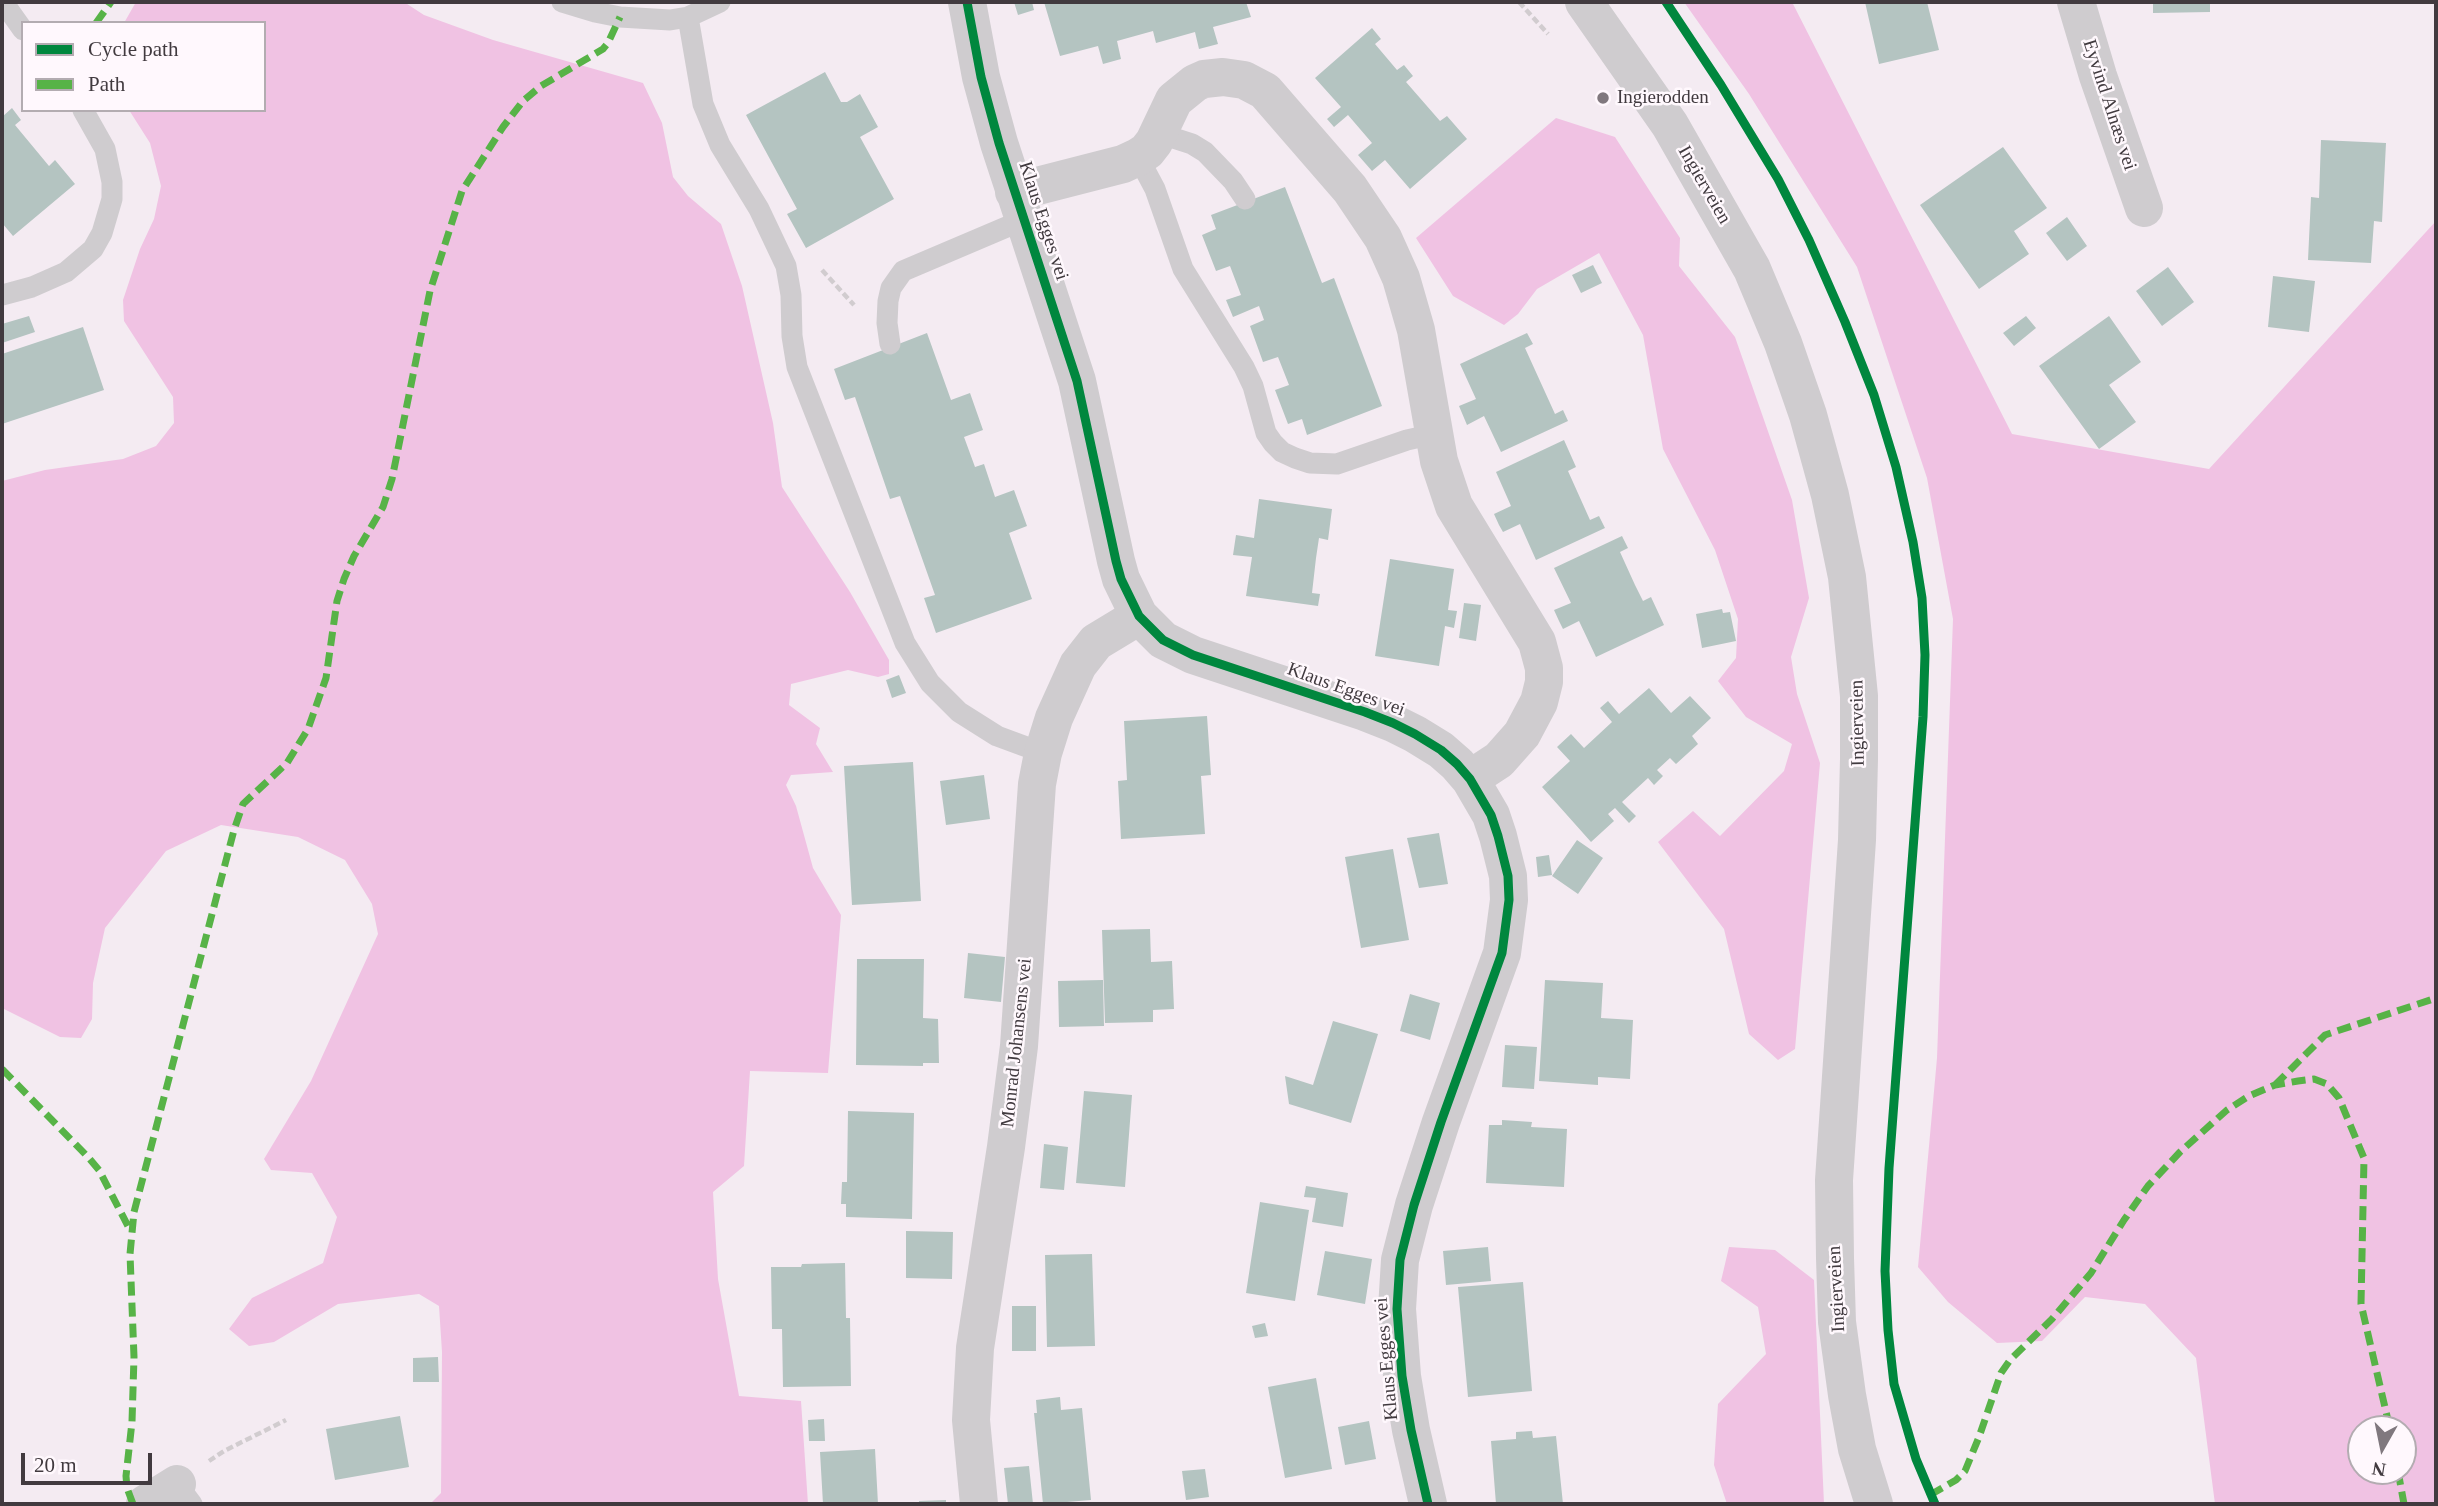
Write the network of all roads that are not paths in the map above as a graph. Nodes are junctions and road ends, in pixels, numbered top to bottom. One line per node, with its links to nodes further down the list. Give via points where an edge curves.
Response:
1 (3, 2): 8 (lane)
2 (562, 2): 7 (lane, via 620,17)
3 (720, 2): 7 (lane)
4 (967, 2): 12 (street, Klaus Egges vei, via 981,76)
5 (1584, 2): 22 (street, Ingierveien, via 1670,125 1752,269 1808,415 1847,577 1859,759 1834,1180 1835,1271 1847,1395)
6 (2076, 2): 13 (street, Eyvind Alnæs vei)
7 (688, 17): 18 (lane, via 710,124 779,249 789,280 797,367 905,643 930,683 959,712 997,736)
8 (21, 27)
9 (84, 112): 14 (lane, via 105,149 111,174 112,199 102,233 93,249 66,272)
10 (1148, 145): 11 (lane, via 1192,145 1205,152); 12 (street, Klaus Egges vei, via 1123,164); 16 (lane, via 1154,189 1183,269 1244,367 1273,443 1282,452 1310,463 1337,464); 16 (street, via 1174,100 1204,79 1244,80 1275,100 1350,190 1393,260 1416,330)
11 (1245, 199)
12 (1019, 206): 15 (lane, via 903,271 891,288); 17 (street, Klaus Egges vei, via 1077,381 1121,579)
13 (2144, 208)
14 (2, 295)
15 (888, 333)
16 (1434, 434): 19 (street, via 1454,506 1537,642 1544,668 1539,702 1522,734 1499,760)
17 (1139, 616): 18 (street, Monrad Johansens vei, via 1096,642 1078,665); 19 (street, Klaus Egges vei, via 1163,640 1193,655 1393,723 1441,750)
18 (1043, 753): 20 (street, Monrad Johansens vei, via 1037,783 1019,1046 975,1348 971,1420)
19 (1470, 779): 21 (street, Klaus Egges vei, via 1499,836 1509,900 1502,953 1441,1122 1400,1261 1397,1309 1402,1376)
20 (979, 1504)
21 (1428, 1504)
22 (1874, 1504)

